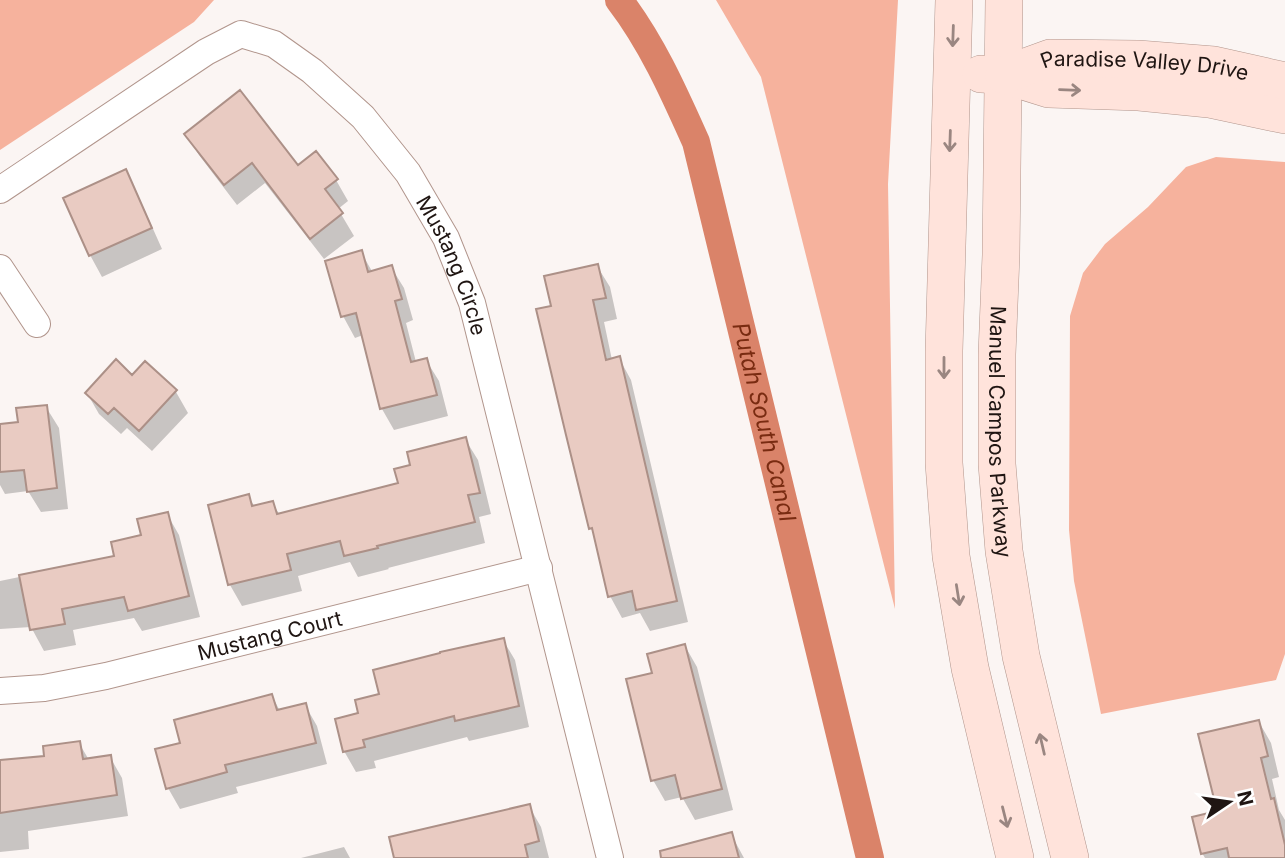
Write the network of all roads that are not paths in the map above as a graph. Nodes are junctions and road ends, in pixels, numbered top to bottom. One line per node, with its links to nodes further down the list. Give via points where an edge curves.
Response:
1 (954, 0): 3 (main road, one-way to 3)
2 (1004, 0): 4 (main road, Manuel Campos Parkway)
3 (952, 72): 4 (main road, Paradise Valley Drive); 13 (main road, one-way to 13, via 944,351 944,463 951,556 970,668)
4 (1004, 75): 5 (main road, Paradise Valley Drive, via 1050,58 1126,59 1214,65); 6 (main road, Paradise Valley Drive, one-way to 6, via 1049,89 1209,99); 14 (main road, Manuel Campos Parkway, one-way to 4, via 1021,656 1004,551 997,464)
5 (1285, 81)
6 (1285, 115)
7 (0, 190): 10 (street, Mustang Circle, via 206,52 241,34 274,44 363,117 408,173 446,238 472,303)
8 (0, 268): 9 (street)
9 (37, 324)
10 (539, 568): 11 (street, Mustang Court, via 106,676); 12 (street, Mustang Circle)
11 (0, 691)
12 (610, 858)
13 (1015, 858)
14 (1070, 858)

